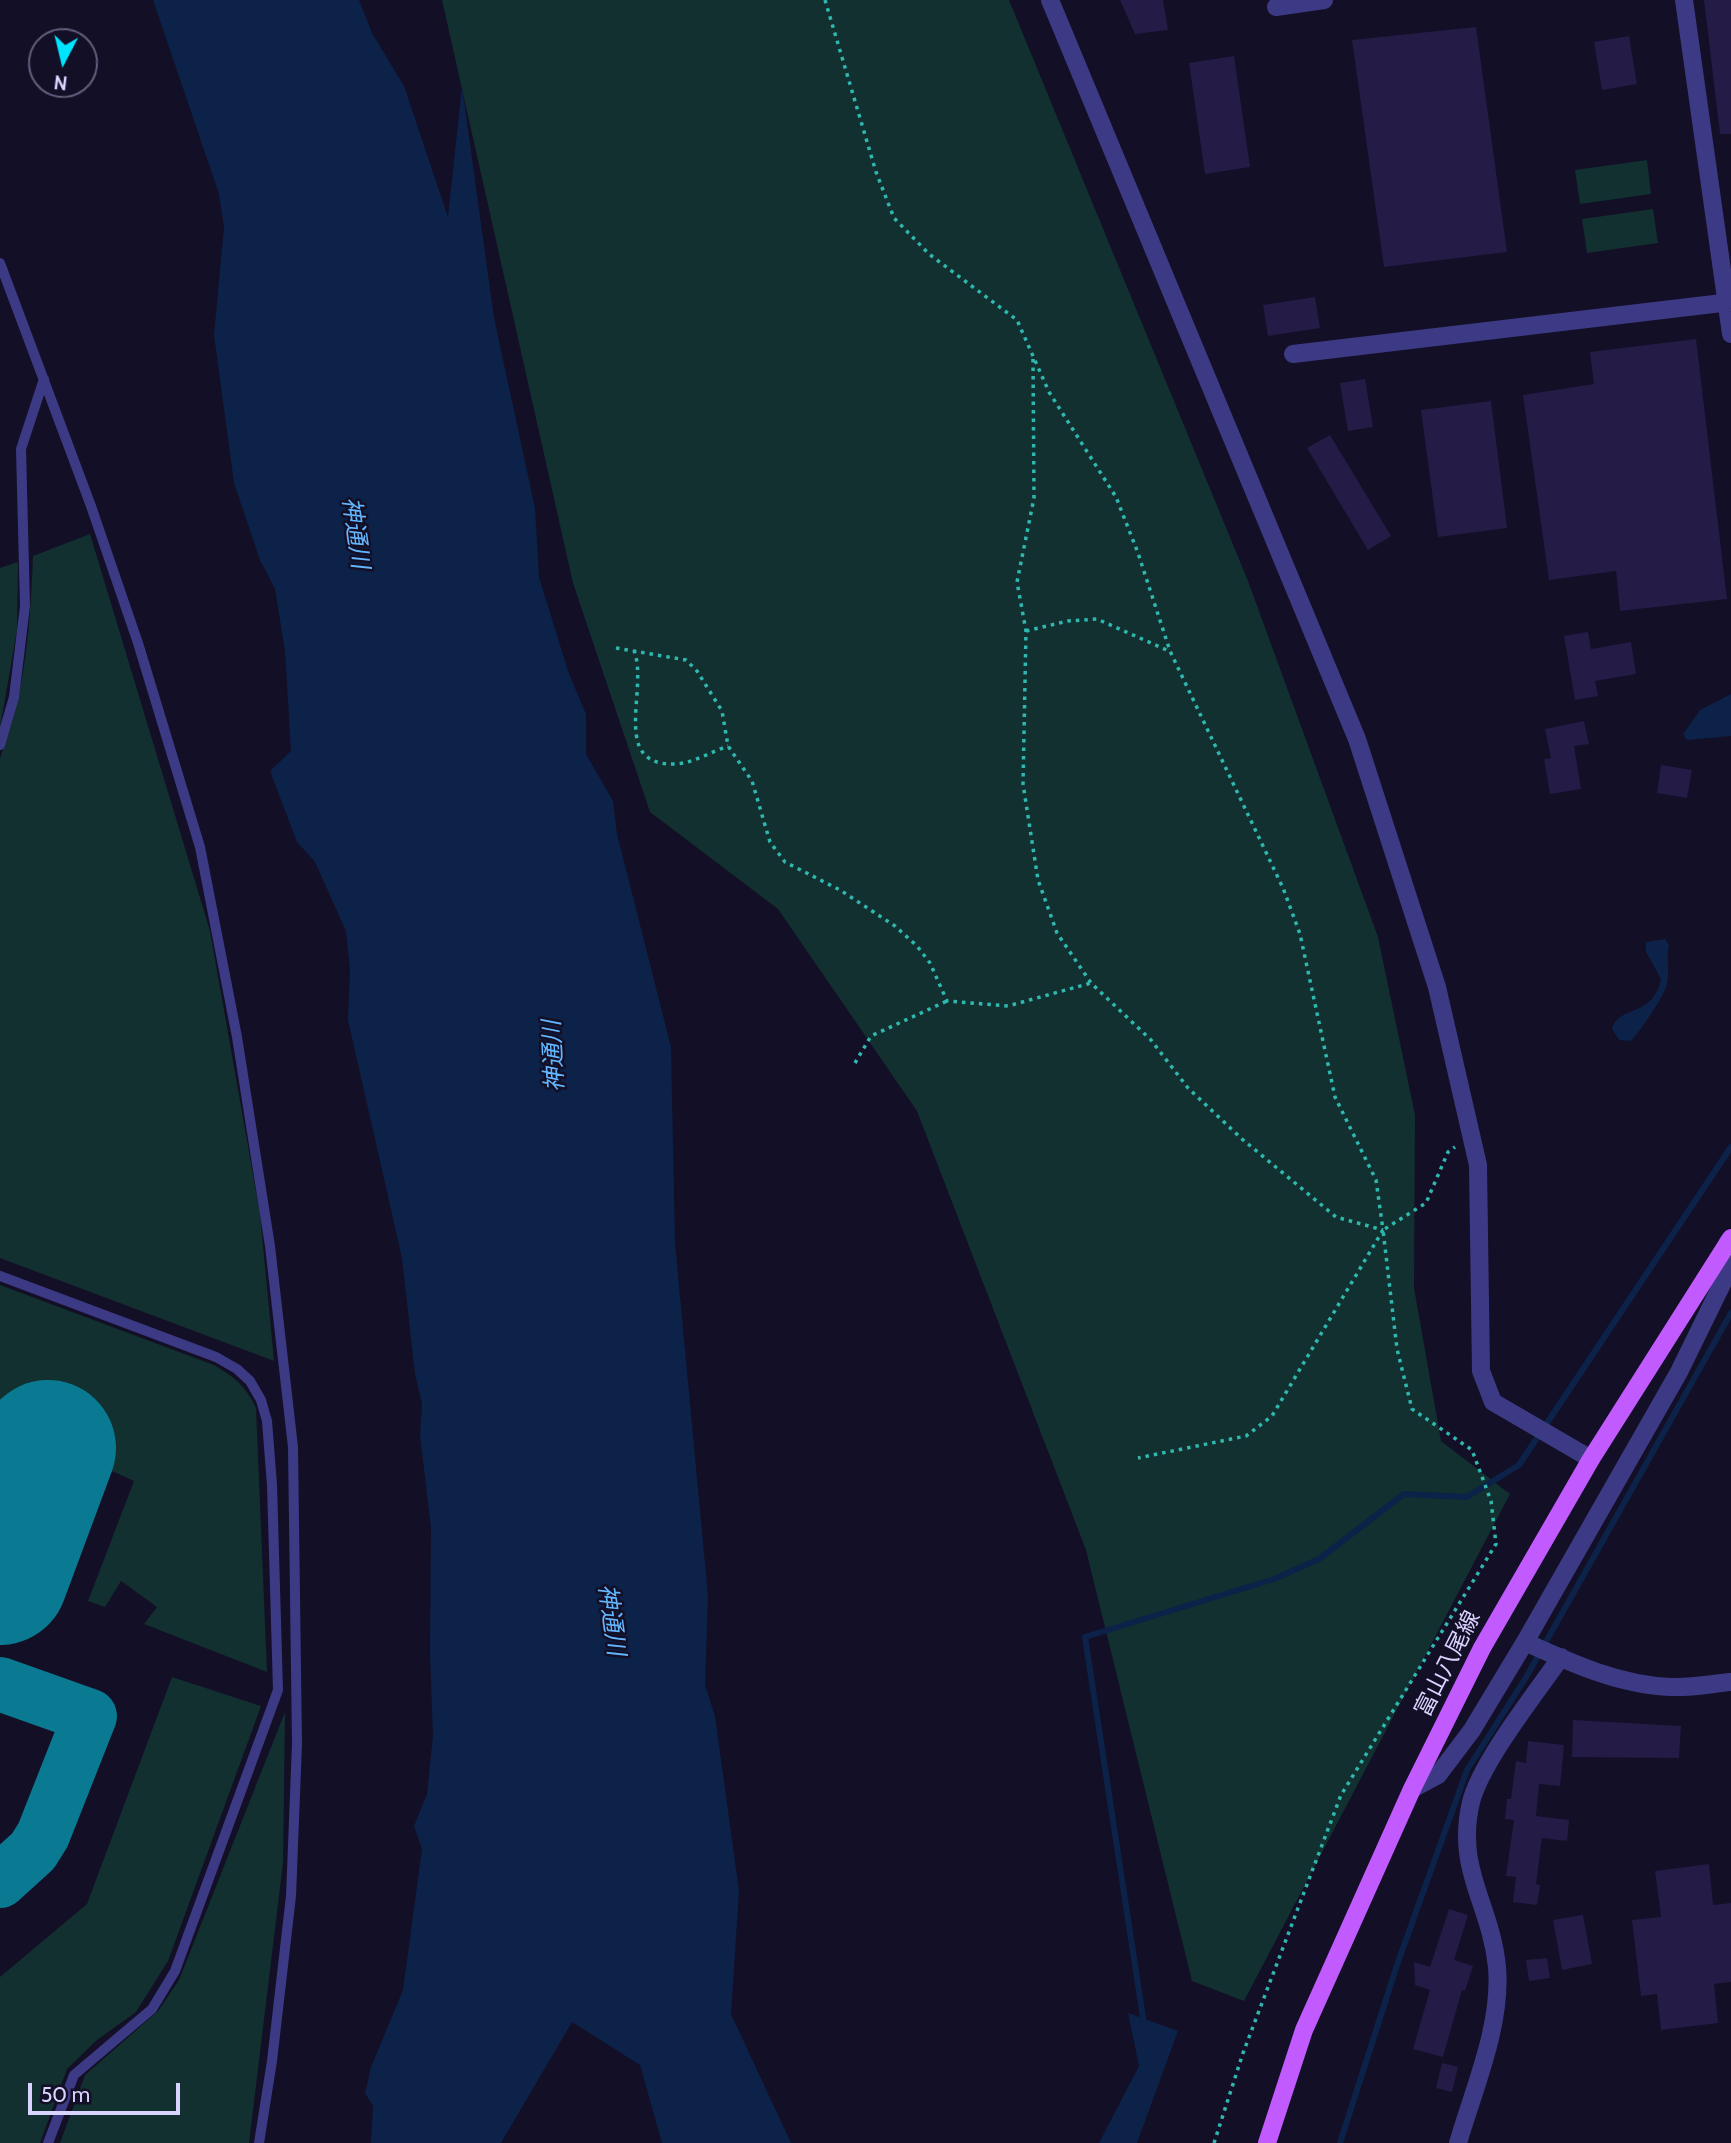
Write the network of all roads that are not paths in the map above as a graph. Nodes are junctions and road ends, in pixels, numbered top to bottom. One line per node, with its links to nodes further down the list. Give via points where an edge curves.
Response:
1 (1050, 0): 13 (street, via 1357,739 1437,987 1478,1165 1481,1371 1493,1402)
2 (1324, 0): 4 (street)
3 (1684, 0): 6 (street)
4 (1276, 7)
5 (0, 263): 9 (lane)
6 (1729, 302): 7 (street); 8 (street)
7 (1731, 334)
8 (1293, 354)
9 (44, 379): 10 (lane, via 21,449 25,606 14,696); 18 (lane, via 138,643 200,847 237,1037 270,1247 293,1447 297,1744 291,1896)
10 (0, 745)
11 (1730, 1240): 13 (main road, 富山八尾線); 14 (street, via 1726,1276)
12 (0, 1276): 17 (lane, via 237,1369 261,1400 272,1485 278,1690 175,1971 152,2009 74,2075)
13 (1591, 1459): 16 (main road, 富山八尾線, via 1482,1648)
14 (1543, 1650): 15 (street, via 1629,1682 1672,1687); 16 (street, via 1438,1775); 20 (street, via 1472,1798 1465,1835 1469,1873 1497,1967 1493,2022)
15 (1731, 1682)
16 (1412, 1789): 19 (main road, 富山八尾線, via 1304,2030)
17 (48, 2143)
18 (259, 2143)
19 (1266, 2143)
20 (1458, 2143)

